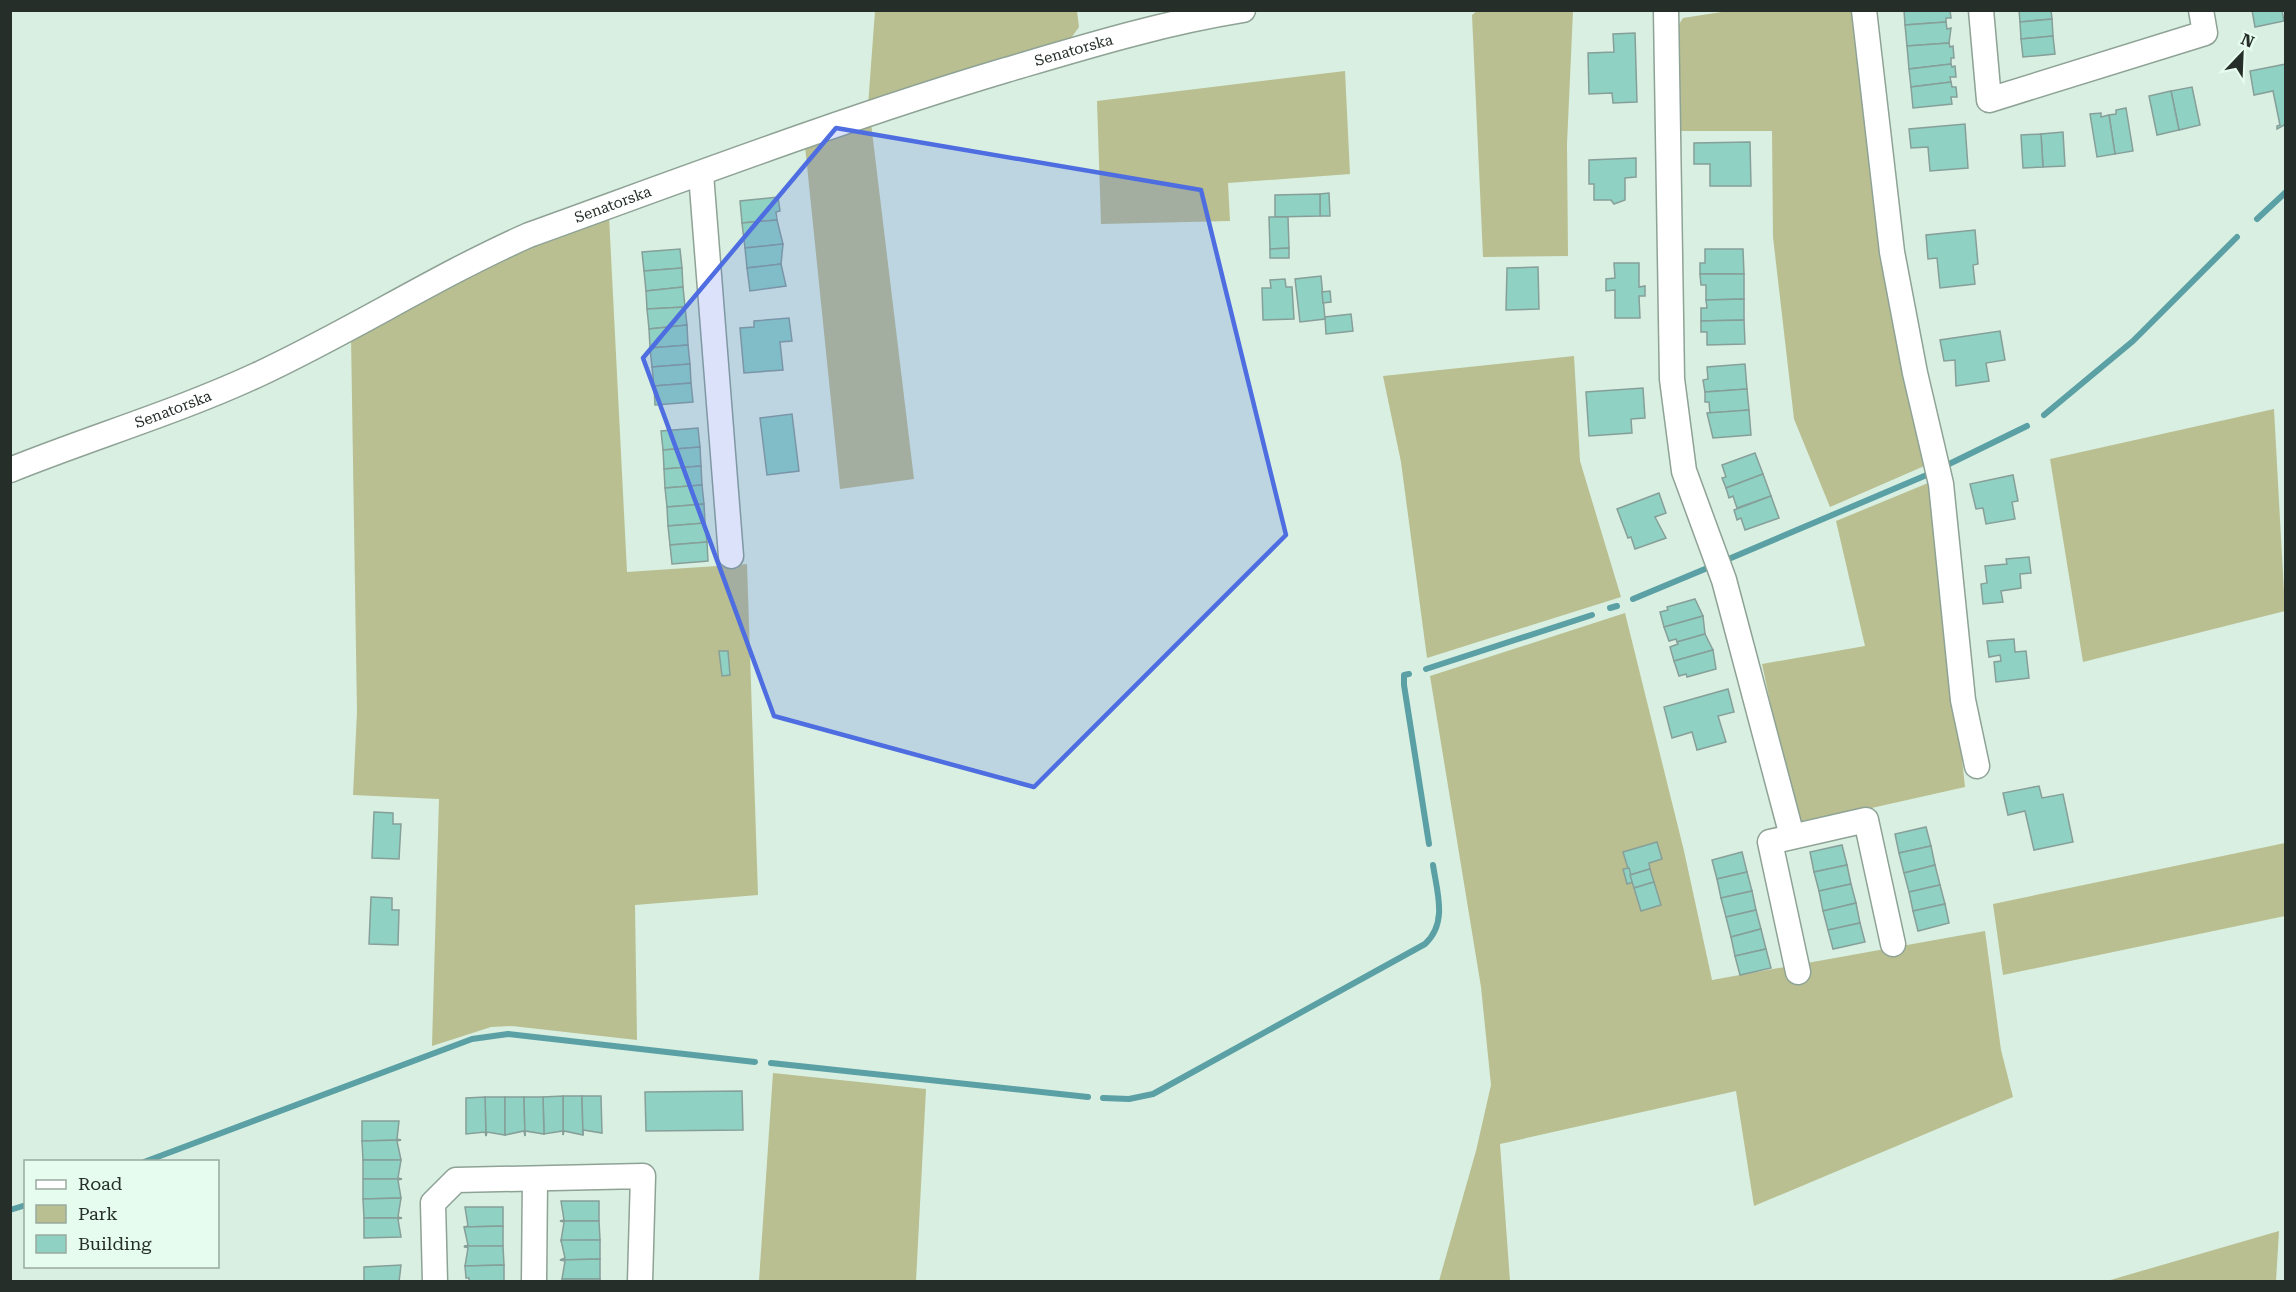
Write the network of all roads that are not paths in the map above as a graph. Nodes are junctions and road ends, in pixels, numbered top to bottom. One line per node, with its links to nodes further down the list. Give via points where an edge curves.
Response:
1 (1243, 10): 6 (street, Senatorska, via 1089,45 915,97)
2 (1666, 10): 10 (street, via 1672,379 1677,433 1684,471 1724,580)
3 (1863, 10): 9 (street, via 1892,252 1941,483 1964,700)
4 (1981, 10): 5 (street, via 1989,100 2205,33)
5 (2200, 10)
6 (701, 174): 7 (street, Senatorska, via 488,253 256,375); 8 (street)
7 (10, 470)
8 (730, 556)
9 (1977, 766)
10 (1792, 836): 11 (street, via 1866,820); 12 (street, via 1770,842)
11 (1893, 944)
12 (1798, 972)
13 (535, 1179): 14 (street, via 456,1180 433,1203); 15 (street); 16 (street, via 643,1176)
14 (435, 1281)
15 (534, 1281)
16 (640, 1281)

